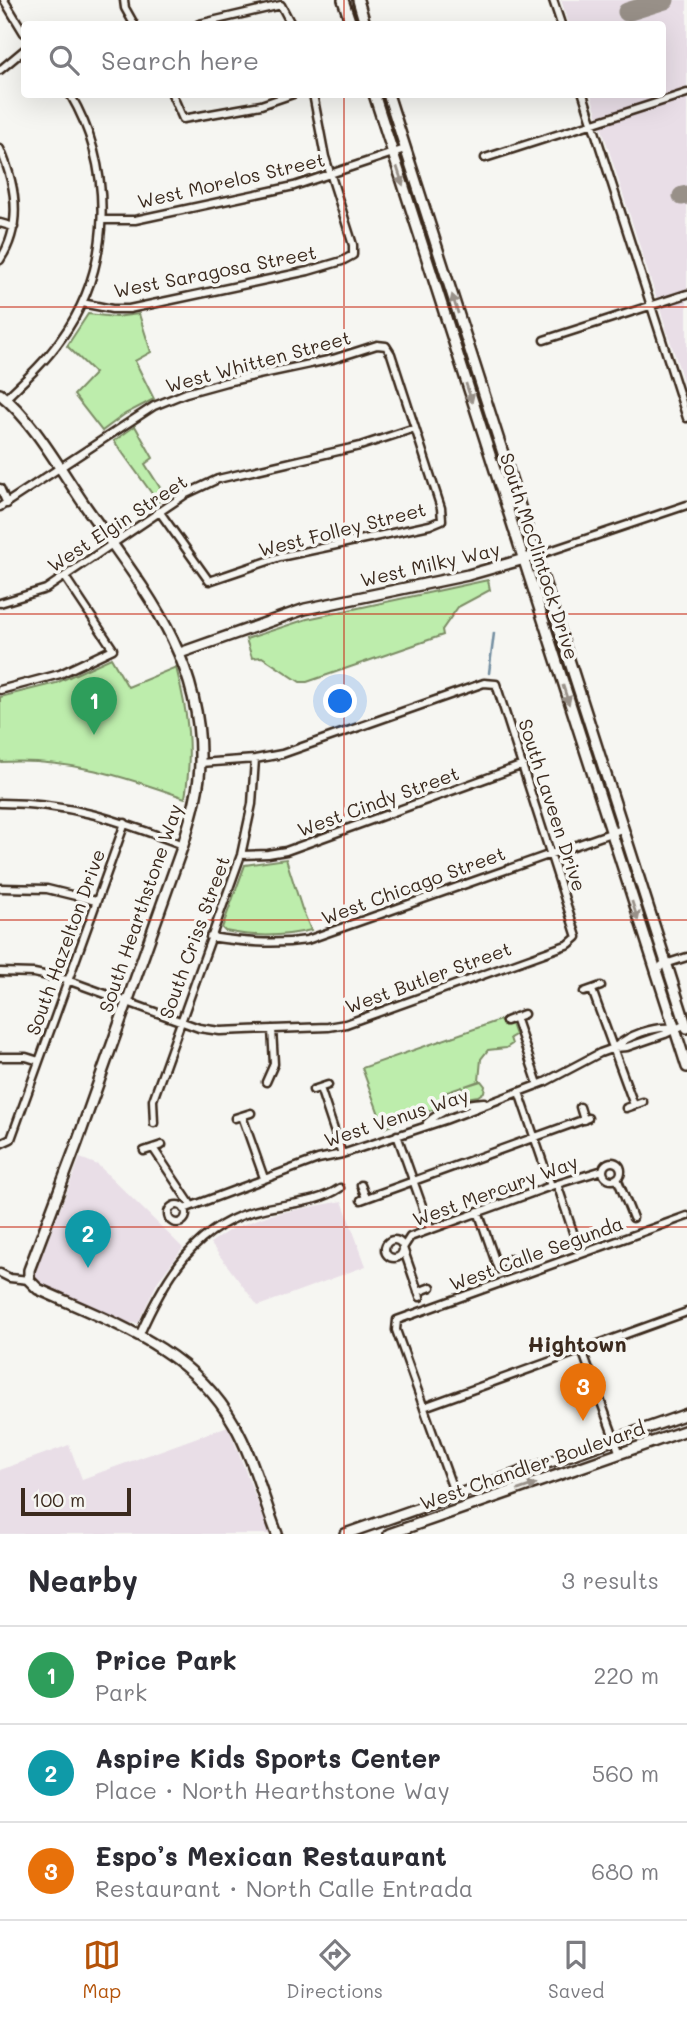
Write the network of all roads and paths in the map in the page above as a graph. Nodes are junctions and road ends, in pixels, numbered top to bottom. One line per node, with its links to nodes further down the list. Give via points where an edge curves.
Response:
1 (4, 0): 12 (street)
2 (124, 0): 6 (street)
3 (343, 0): 9 (main road)
4 (358, 0): 10 (main road)
5 (553, 0): 11 (street)
6 (132, 21)
7 (212, 21): 8 (street, via 281,5)
8 (289, 21)
9 (350, 21)
10 (364, 21)
11 (560, 21)
12 (21, 28)
13 (21, 53): 14 (street)
14 (0, 70)
15 (687, 93): 23 (street)
16 (72, 98): 29 (street, via 97,159)
17 (174, 98): 18 (street, via 183,119)
18 (281, 98)
19 (314, 98): 28 (street)
20 (375, 98): 26 (main road, South McClintock Drive)
21 (389, 98): 25 (main road, South McClintock Drive)
22 (584, 98): 23 (street)
23 (593, 123): 27 (street); 35 (street)
24 (0, 149): 31 (street, via 13,187)
25 (405, 149): 26 (street, West Morelos Street); 46 (main road, South McClintock Drive, one-way to 25)
26 (393, 153): 28 (street, West Morelos Street); 47 (main road, South McClintock Drive, one-way to 47)
27 (485, 158)
28 (330, 174): 29 (street, West Morelos Street, via 135,220); 34 (street, West Saragosa Street, via 354,245 353,255 342,261 129,309)
29 (102, 220): 34 (street)
30 (0, 223): 31 (street)
31 (14, 227): 32 (street)
32 (0, 260)
33 (687, 294): 35 (street)
34 (82, 303): 37 (street, via 62,339)
35 (651, 306): 36 (street); 38 (street)
36 (544, 340)
37 (3, 396): 40 (main road, South Hearthstone Way)
38 (687, 418)
39 (415, 428): 40 (street, West Whitten Street, via 387,346 377,345 186,393 154,406); 44 (street, West Elgin Street, via 360,446 218,479); 44 (street, West Folley Street, via 441,508 442,520 430,525 280,557 209,581)
40 (60, 469): 42 (street, West Whitten Street); 45 (main road, South Hearthstone Way)
41 (0, 488): 42 (street)
42 (4, 505)
43 (687, 505): 46 (street, West Milky Way)
44 (159, 511): 45 (street, West Elgin Street)
45 (112, 544): 48 (street, West Elgin Street); 50 (main road, South Hearthstone Way, via 155,606)
46 (535, 556): 47 (main road, West Milky Way); 57 (main road, South McClintock Drive)
47 (522, 560): 50 (main road, West Milky Way, via 305,609); 58 (main road, South McClintock Drive, one-way to 58)
48 (65, 577): 49 (street, West Elgin Street, via 46,589); 51 (street, via 113,649 60,674)
49 (0, 603)
50 (180, 653): 53 (main road, South Hearthstone Way, via 196,712)
51 (0, 690)
52 (255, 759): 53 (street); 54 (street, South Laveen Drive, via 306,747 484,683 496,684); 61 (street, South Criss Street, via 252,804)
53 (200, 763): 59 (main road, South Hearthstone Way)
54 (523, 765): 60 (street, South Laveen Drive); 61 (street, West Cindy Street, via 286,851)
55 (0, 803): 56 (street, via 70,807)
56 (125, 822): 59 (street); 63 (street, South Hazelton Drive)
57 (622, 829): 58 (street, West Chicago Street); 67 (main road, South McClintock Drive)
58 (610, 833): 60 (street, West Chicago Street); 69 (main road, South McClintock Drive, one-way to 69)
59 (183, 845): 74 (main road, South Hearthstone Way)
60 (551, 853): 64 (street, West Chicago Street, via 307,940 253,944); 65 (street, South Laveen Drive)
61 (241, 855): 64 (street, South Criss Street)
62 (0, 888): 63 (street, via 47,889)
63 (96, 901): 70 (street, South Hazelton Drive)
64 (211, 937): 77 (street, South Criss Street)
65 (577, 937): 81 (street, West Butler Street, via 569,944 346,1024)
66 (687, 957): 67 (street)
67 (666, 963): 69 (street); 79 (main road, South McClintock Drive)
68 (0, 972): 70 (street, West Butler Street)
69 (656, 975): 80 (main road, South McClintock Drive)
70 (67, 980): 74 (street, West Butler Street); 86 (street, South Hazelton Drive)
71 (601, 986): 72 (street)
72 (592, 990): 73 (street); 84 (street)
73 (584, 992)
74 (128, 1002): 77 (street, West Butler Street); 119 (main road, South Hearthstone Way)
75 (524, 1014): 76 (street)
76 (515, 1017): 78 (street); 89 (street)
77 (181, 1021): 81 (street, West Butler Street, via 220,1031); 97 (street, South Criss Street, via 153,1100)
78 (506, 1021)
79 (686, 1026): 80 (street, West Venus Way)
80 (673, 1028): 82 (street, West Venus Way); 83 (street, West Venus Way); 87 (main road, South McClintock Drive)
81 (272, 1029): 88 (street, via 274,1064)
82 (632, 1036): 83 (street); 84 (street, West Venus Way)
83 (634, 1045): 84 (street, West Venus Way)
84 (614, 1048): 89 (street, West Venus Way); 93 (street)
85 (0, 1057): 86 (street)
86 (39, 1061): 100 (street, South Hazelton Drive, via 10,1141)
87 (687, 1068)
88 (266, 1082)
89 (538, 1084): 91 (street, West Venus Way)
90 (320, 1088): 104 (street)
91 (519, 1091): 98 (street, West Venus Way, via 447,1110 426,1125); 99 (street)
92 (643, 1102): 93 (street)
93 (634, 1105): 95 (street)
94 (580, 1107): 99 (street, via 586,1119)
95 (626, 1108)
96 (251, 1112): 106 (street, via 238,1117)
97 (154, 1123)
98 (397, 1135): 104 (street, West Venus Way); 108 (street)
99 (535, 1137): 108 (street); 110 (street)
100 (0, 1144)
101 (162, 1145): 102 (street)
102 (153, 1148): 103 (street); 106 (street, West Venus Way, via 187,1207)
103 (144, 1151)
104 (342, 1154): 106 (street, West Venus Way)
105 (603, 1170): 107 (street, West Mercury Way, via 609,1179); 107 (street, West Mercury Way, via 608,1163 616,1163 621,1170); 110 (street, West Mercury Way)
106 (264, 1178)
107 (617, 1178): 114 (street)
108 (413, 1181): 109 (street, via 363,1199); 115 (street)
109 (361, 1185)
110 (554, 1185): 112 (street, West Mercury Way); 116 (street)
111 (341, 1188): 122 (street, via 322,1198 254,1211 211,1234 170,1274)
112 (478, 1211): 115 (street, West Mercury Way); 117 (street, via 497,1266)
113 (687, 1216): 124 (street, West Calle Segunda, via 397,1320 396,1331)
114 (633, 1218)
115 (430, 1228): 120 (street, West Mercury Way, via 410,1237 403,1248 419,1294)
116 (576, 1241)
117 (510, 1259)
118 (0, 1273): 119 (street)
119 (29, 1280): 122 (main road, via 38,1289)
120 (431, 1287)
121 (687, 1312): 123 (street)
122 (139, 1336): 130 (main road, via 186,1365 222,1404 242,1441)
123 (582, 1350): 124 (street); 127 (street)
124 (424, 1407): 129 (street)
125 (687, 1414): 127 (main road, West Chandler Boulevard)
126 (687, 1430): 128 (main road, West Chandler Boulevard)
127 (614, 1441): 128 (street); 129 (main road, West Chandler Boulevard)
128 (620, 1454): 132 (main road, West Chandler Boulevard, one-way to 128)
129 (455, 1495): 131 (main road, West Chandler Boulevard)
130 (277, 1534)
131 (345, 1534)
132 (389, 1534)

